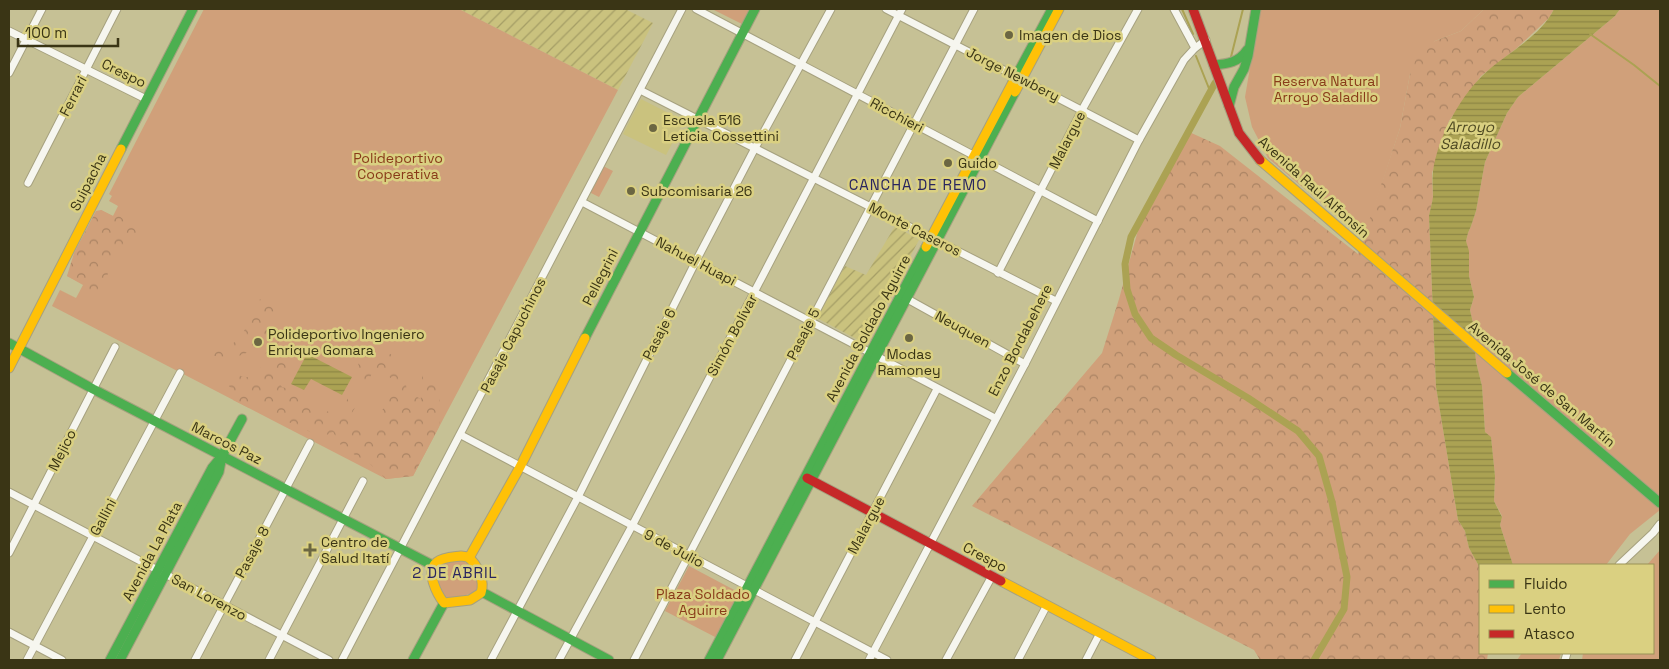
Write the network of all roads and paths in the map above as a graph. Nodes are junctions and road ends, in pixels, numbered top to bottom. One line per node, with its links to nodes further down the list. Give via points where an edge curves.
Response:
1 (42, 9): 19 (street)
2 (117, 9): 26 (street, Ferrari)
3 (192, 9): 33 (street, Suipacha)
4 (682, 9): 31 (street, Pasaje Capuchinos)
5 (696, 9): 18 (street, Ricchieri)
6 (755, 9): 18 (street, Pellegrini)
7 (832, 9): 24 (street, Pasaje 6)
8 (886, 9): 16 (street, Jorge Newbery)
9 (974, 9): 21 (street, Pasaje 5)
10 (1052, 9): 29 (street, Avenida Soldado Aguirre)
11 (1059, 9): 29 (street, Avenida Soldado Aguirre)
12 (1138, 9): 35 (street, Malargue)
13 (1174, 9): 23 (street)
14 (1194, 9): 20 (street, Avenida Raúl Alfonsín)
15 (1256, 9): 22 (street)
16 (900, 12): 21 (street, Jorge Newbery); 32 (street, Simón Bolívar)
17 (9, 31): 19 (street, Crespo)
18 (743, 32): 24 (street, Ricchieri); 36 (street, Pellegrini)
19 (26, 39): 26 (street, Crespo); 27 (street)
20 (1206, 40): 23 (street, Enzo Bordabehere); 25 (street, Avenida Raúl Alfonsín)
21 (955, 44): 29 (street, Jorge Newbery); 37 (street, Pasaje 5)
22 (1249, 45): 25 (street, via 1240,59); 30 (street, via 1244,69)
23 (1195, 48): 38 (street, Enzo Bordabehere, via 1184,60)
24 (801, 64): 32 (street, Ricchieri); 39 (street, Pasaje 6)
25 (1214, 65): 28 (street, Avenida Raúl Alfonsín)
26 (86, 70): 33 (street, Crespo); 42 (street, Ferrari)
27 (9, 73)
28 (1218, 76): 30 (street); 34 (street, Avenida Raúl Alfonsín)
29 (1019, 78): 35 (street, Jorge Newbery); 40 (street, Avenida Soldado Aguirre)
30 (1237, 80): 34 (street)
31 (640, 90): 36 (street, Monte Caseros); 44 (street, Pasaje Capuchinos)
32 (858, 94): 37 (street, Ricchieri); 41 (street, Simón Bolívar)
33 (146, 100): 58 (street, Suipacha)
34 (1229, 107): 51 (street, Avenida Raúl Alfonsín, via 1239,133 1260,160)
35 (1082, 110): 38 (street, Jorge Newbery); 43 (street, Malargue)
36 (698, 119): 39 (street, Monte Caseros); 47 (street, Pellegrini)
37 (914, 123): 40 (street, Ricchieri); 45 (street, Pasaje 5)
38 (1139, 140): 46 (street, Enzo Bordabehere)
39 (754, 148): 41 (street, Monte Caseros); 49 (street, Pasaje 6)
40 (978, 157): 43 (street, Ricchieri); 48 (street, Avenida Soldado Aguirre)
41 (814, 178): 45 (street, Monte Caseros); 52 (street, Simón Bolívar)
42 (28, 184)
43 (1041, 191): 46 (street, Ricchieri); 50 (street, Malargue)
44 (582, 202): 47 (street, Nahuel Huapi); 68 (street, Pasaje Capuchinos)
45 (870, 206): 48 (street, Monte Caseros); 55 (street, Pasaje 5)
46 (1098, 220): 54 (street, Enzo Bordabehere)
47 (639, 232): 49 (street, Nahuel Huapi); 71 (street, Pellegrini)
48 (935, 239): 50 (street, Monte Caseros); 53 (street, Avenida Soldado Aguirre)
49 (696, 261): 52 (street, Nahuel Huapi); 76 (street, Pasaje 6)
50 (998, 272): 54 (street, Monte Caseros)
51 (1406, 286): 77 (street, Avenida José de San Martín)
52 (754, 292): 55 (street, Nahuel Huapi); 82 (street, Simón Bolívar)
53 (904, 297): 59 (street, Avenida Soldado Aguirre); 60 (street, Neuquen)
54 (1056, 301): 60 (street, Enzo Bordabehere)
55 (810, 321): 59 (street, Nahuel Huapi); 87 (street, Pasaje 5)
56 (9, 344): 58 (street, Marcos Paz)
57 (115, 347): 63 (street, Mejico)
58 (19, 348): 61 (street, Suipacha); 63 (street, Marcos Paz)
59 (874, 354): 64 (street, Nahuel Huapi); 72 (street, Avenida Soldado Aguirre)
60 (1024, 364): 65 (street, Enzo Bordabehere)
61 (9, 368)
62 (180, 373): 67 (street, Gallini)
63 (93, 389): 67 (street, Marcos Paz); 78 (street, Mejico)
64 (937, 389): 65 (street, Nahuel Huapi); 79 (street, Malargue)
65 (995, 418): 84 (street, Enzo Bordabehere)
66 (242, 419): 70 (street, Avenida La Plata)
67 (154, 421): 70 (street, Marcos Paz); 83 (street, Gallini)
68 (460, 435): 71 (street, 9 de Julio); 85 (street, Pasaje Capuchinos)
69 (310, 443): 74 (street, Pasaje 8)
70 (222, 456): 74 (street, Marcos Paz); 91 (street, Avenida La Plata, via 212,468)
71 (520, 467): 76 (street, 9 de Julio); 88 (street, Pellegrini)
72 (809, 479): 79 (street, Crespo); 93 (street, Avenida Soldado Aguirre)
73 (363, 481): 80 (street)
74 (286, 489): 80 (street, Marcos Paz); 96 (street, Pasaje 8)
75 (9, 492): 78 (street, San Lorenzo)
76 (578, 497): 82 (street, 9 de Julio); 98 (street, Pasaje 6)
77 (1660, 503)
78 (34, 505): 83 (street, San Lorenzo); 86 (street, Mejico)
79 (872, 512): 84 (street, Crespo); 99 (street, Malargue)
80 (344, 519): 85 (street, Marcos Paz); 102 (street)
81 (1660, 524): 89 (street)
82 (632, 526): 87 (street, 9 de Julio); 103 (street, Simón Bolívar)
83 (93, 536): 91 (street, San Lorenzo); 104 (street, Gallini)
84 (930, 543): 92 (street, Crespo); 105 (street, Enzo Bordabehere)
85 (401, 549): 90 (street, Marcos Paz); 113 (street, Pasaje Capuchinos)
86 (9, 553)
87 (690, 556): 93 (street, 9 de Julio); 118 (street, Pasaje 5)
88 (469, 558): 90 (street, via 461,556 438,561); 94 (street, via 484,585)
89 (1621, 564)
90 (434, 566): 95 (street, via 432,572 437,593)
91 (162, 572): 96 (street, San Lorenzo); 108 (street, Avenida La Plata); 109 (street, Avenida La Plata)
92 (992, 576): 97 (street, Crespo); 124 (street)
93 (751, 588): 99 (street, 9 de Julio); 119 (street, Avenida Soldado Aguirre); 120 (street, Avenida Soldado Aguirre)
94 (482, 592): 95 (street, via 478,597); 98 (street)
95 (444, 603): 114 (street)
96 (224, 605): 102 (street, San Lorenzo); 110 (street, Pasaje 8)
97 (1047, 605): 101 (street, Crespo); 125 (street)
98 (517, 612): 103 (street); 115 (street, Pasaje 6)
99 (815, 622): 105 (street, 9 de Julio); 121 (street, Malargue)
100 (9, 632): 104 (street)
101 (1100, 633): 126 (street); 127 (street, Crespo)
102 (282, 636): 111 (street); 112 (street, San Lorenzo)
103 (570, 640): 116 (street, Simón Bolívar); 117 (street)
104 (34, 646): 106 (street, Gallini); 107 (street)
105 (873, 653): 122 (street, Enzo Bordabehere); 123 (street, 9 de Julio)
106 (26, 660)
107 (62, 660)
108 (110, 660)
109 (120, 660)
110 (195, 660)
111 (269, 660)
112 (329, 660)
113 (342, 660)
114 (413, 660)
115 (491, 660)
116 (559, 660)
117 (609, 660)
118 (634, 660)
119 (709, 660)
120 (717, 660)
121 (795, 660)
122 (869, 660)
123 (888, 660)
124 (946, 660)
125 (1018, 660)
126 (1086, 660)
127 (1151, 660)

